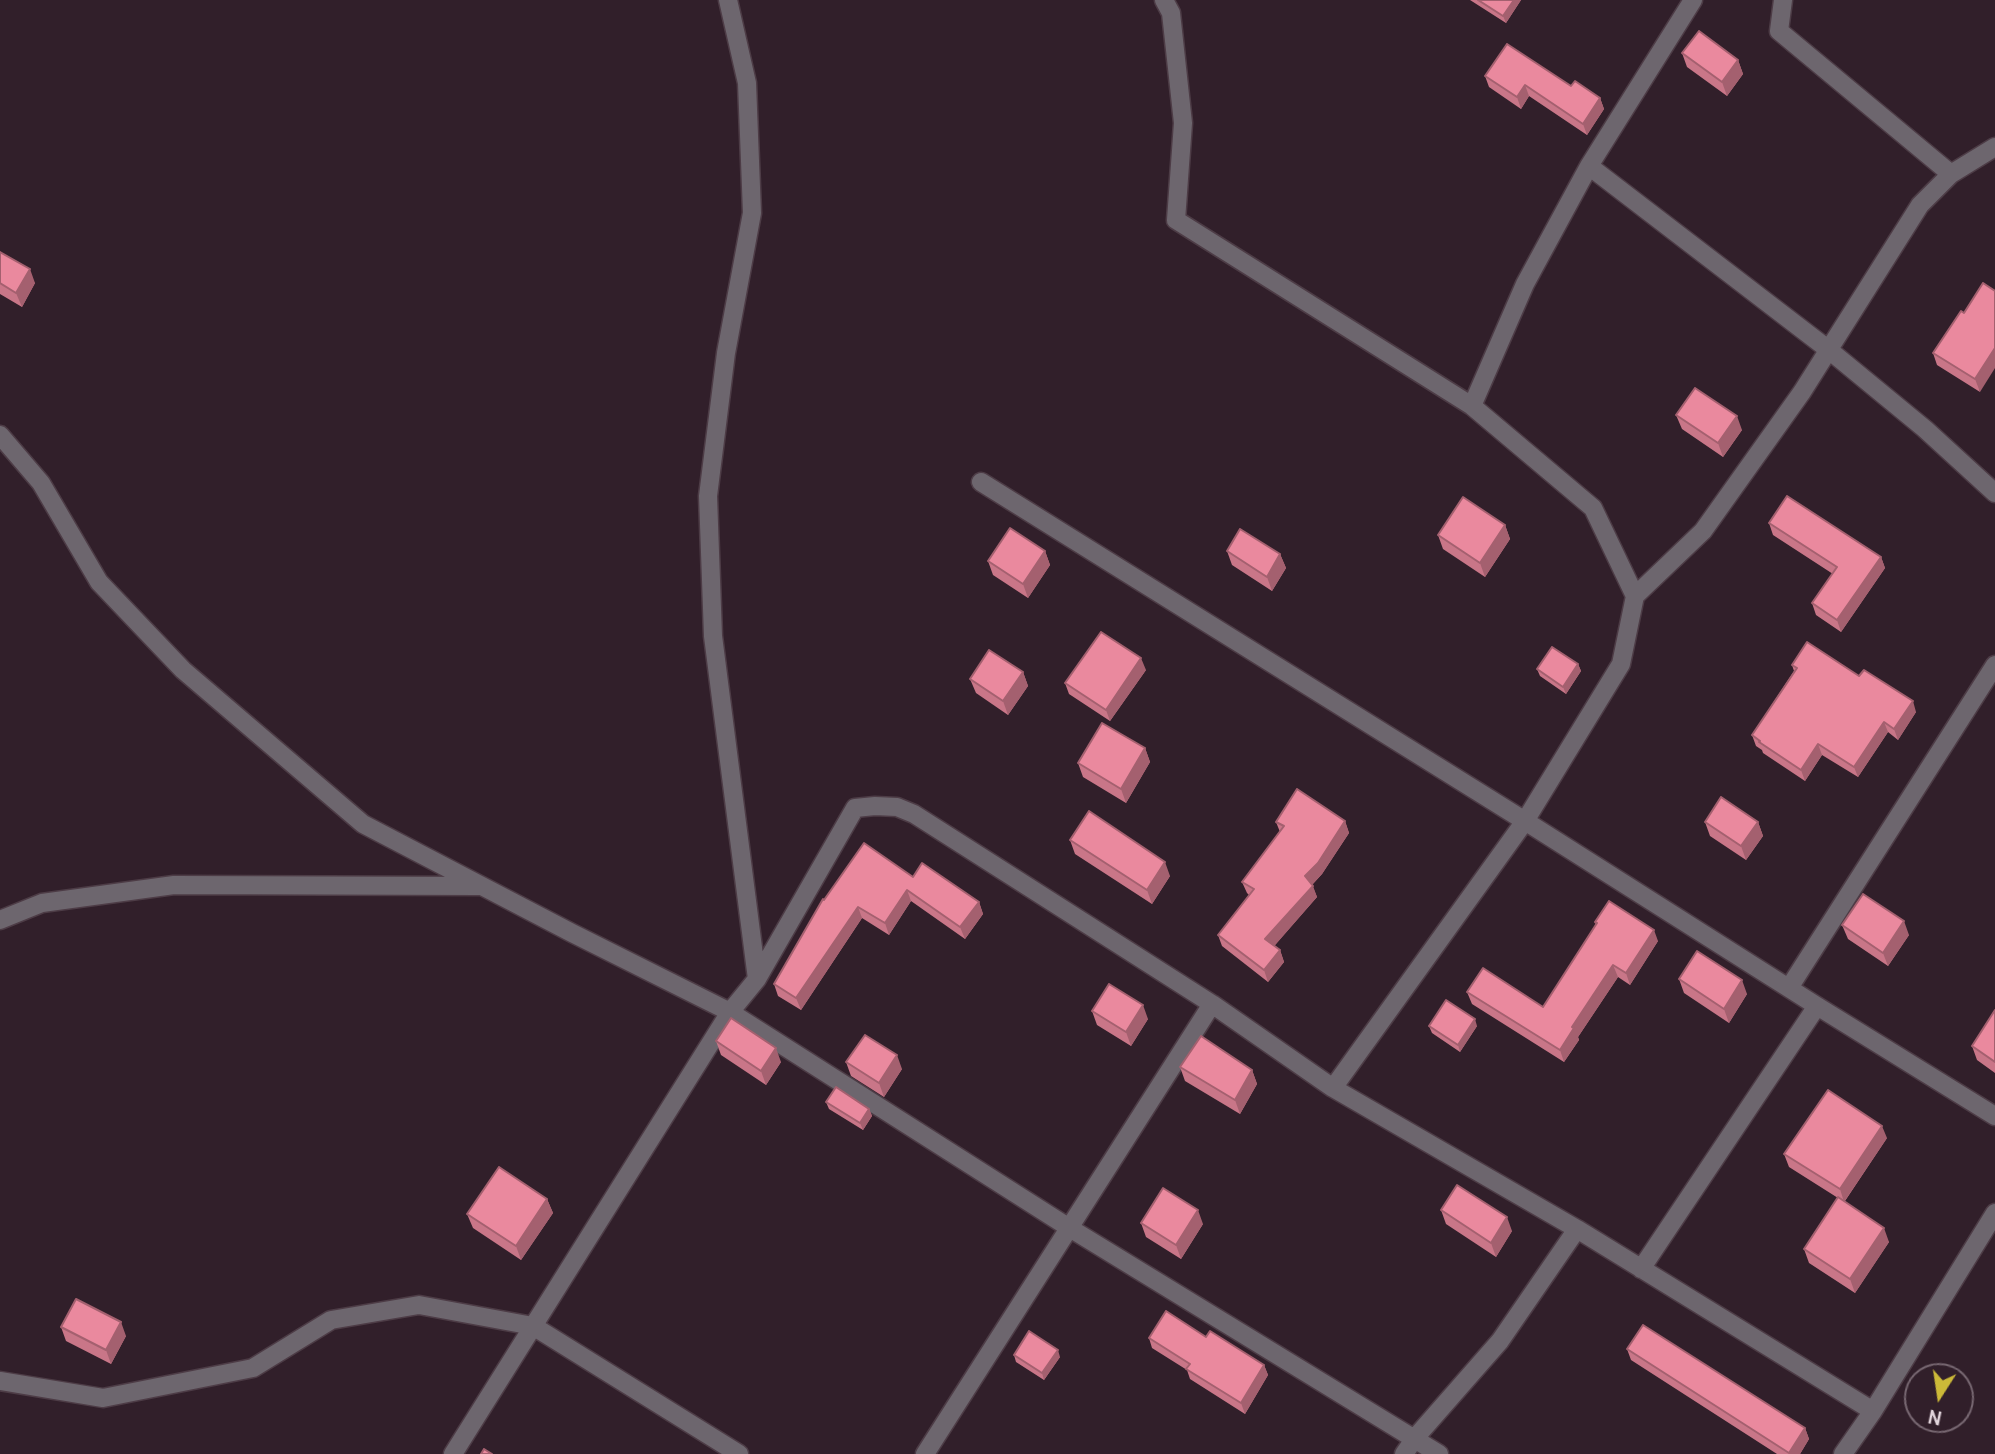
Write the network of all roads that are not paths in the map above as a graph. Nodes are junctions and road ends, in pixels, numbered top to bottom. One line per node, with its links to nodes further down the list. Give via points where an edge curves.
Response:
1 (728, 0): 18 (street, via 747,83 752,213 726,352 708,496 713,636)
2 (1164, 0): 9 (street, via 1171,13 1183,123 1176,220)
3 (1693, 0): 6 (street)
4 (1783, 0): 7 (street, via 1779,31)
5 (1995, 147): 7 (street)
6 (1589, 166): 8 (street); 9 (street, via 1525,284)
7 (1951, 174): 8 (street, via 1920,205)
8 (1829, 349): 12 (street); 13 (street, via 1703,531)
9 (1472, 406): 13 (street, via 1594,508)
10 (0, 435): 16 (street, via 41,483 99,582 183,670 363,824)
11 (981, 482): 15 (street)
12 (1995, 493)
13 (1634, 596): 15 (street, via 1620,664)
14 (1995, 665): 19 (street)
15 (1525, 821): 19 (street); 23 (street)
16 (483, 887): 17 (street, via 174,885 42,903); 22 (street)
17 (0, 920)
18 (757, 979): 20 (street, via 855,808 897,807); 22 (street)
19 (1789, 988): 21 (street)
20 (1212, 1004): 23 (street); 26 (street)
21 (1817, 1006): 24 (street); 28 (street)
22 (730, 1012): 26 (street); 29 (street)
23 (1333, 1088): 27 (street)
24 (1995, 1116)
25 (1995, 1213): 31 (street)
26 (1068, 1227): 32 (street); 35 (street)
27 (1577, 1229): 28 (street); 32 (street, via 1500,1341)
28 (1642, 1269): 31 (street)
29 (533, 1326): 30 (street, via 419,1305 331,1320 253,1368 103,1398); 33 (street); 34 (street)
30 (0, 1381)
31 (1873, 1411): 38 (street)
32 (1415, 1438): 36 (street); 37 (street)
33 (453, 1454)
34 (739, 1454)
35 (925, 1454)
36 (1404, 1454)
37 (1439, 1454)
38 (1843, 1454)

